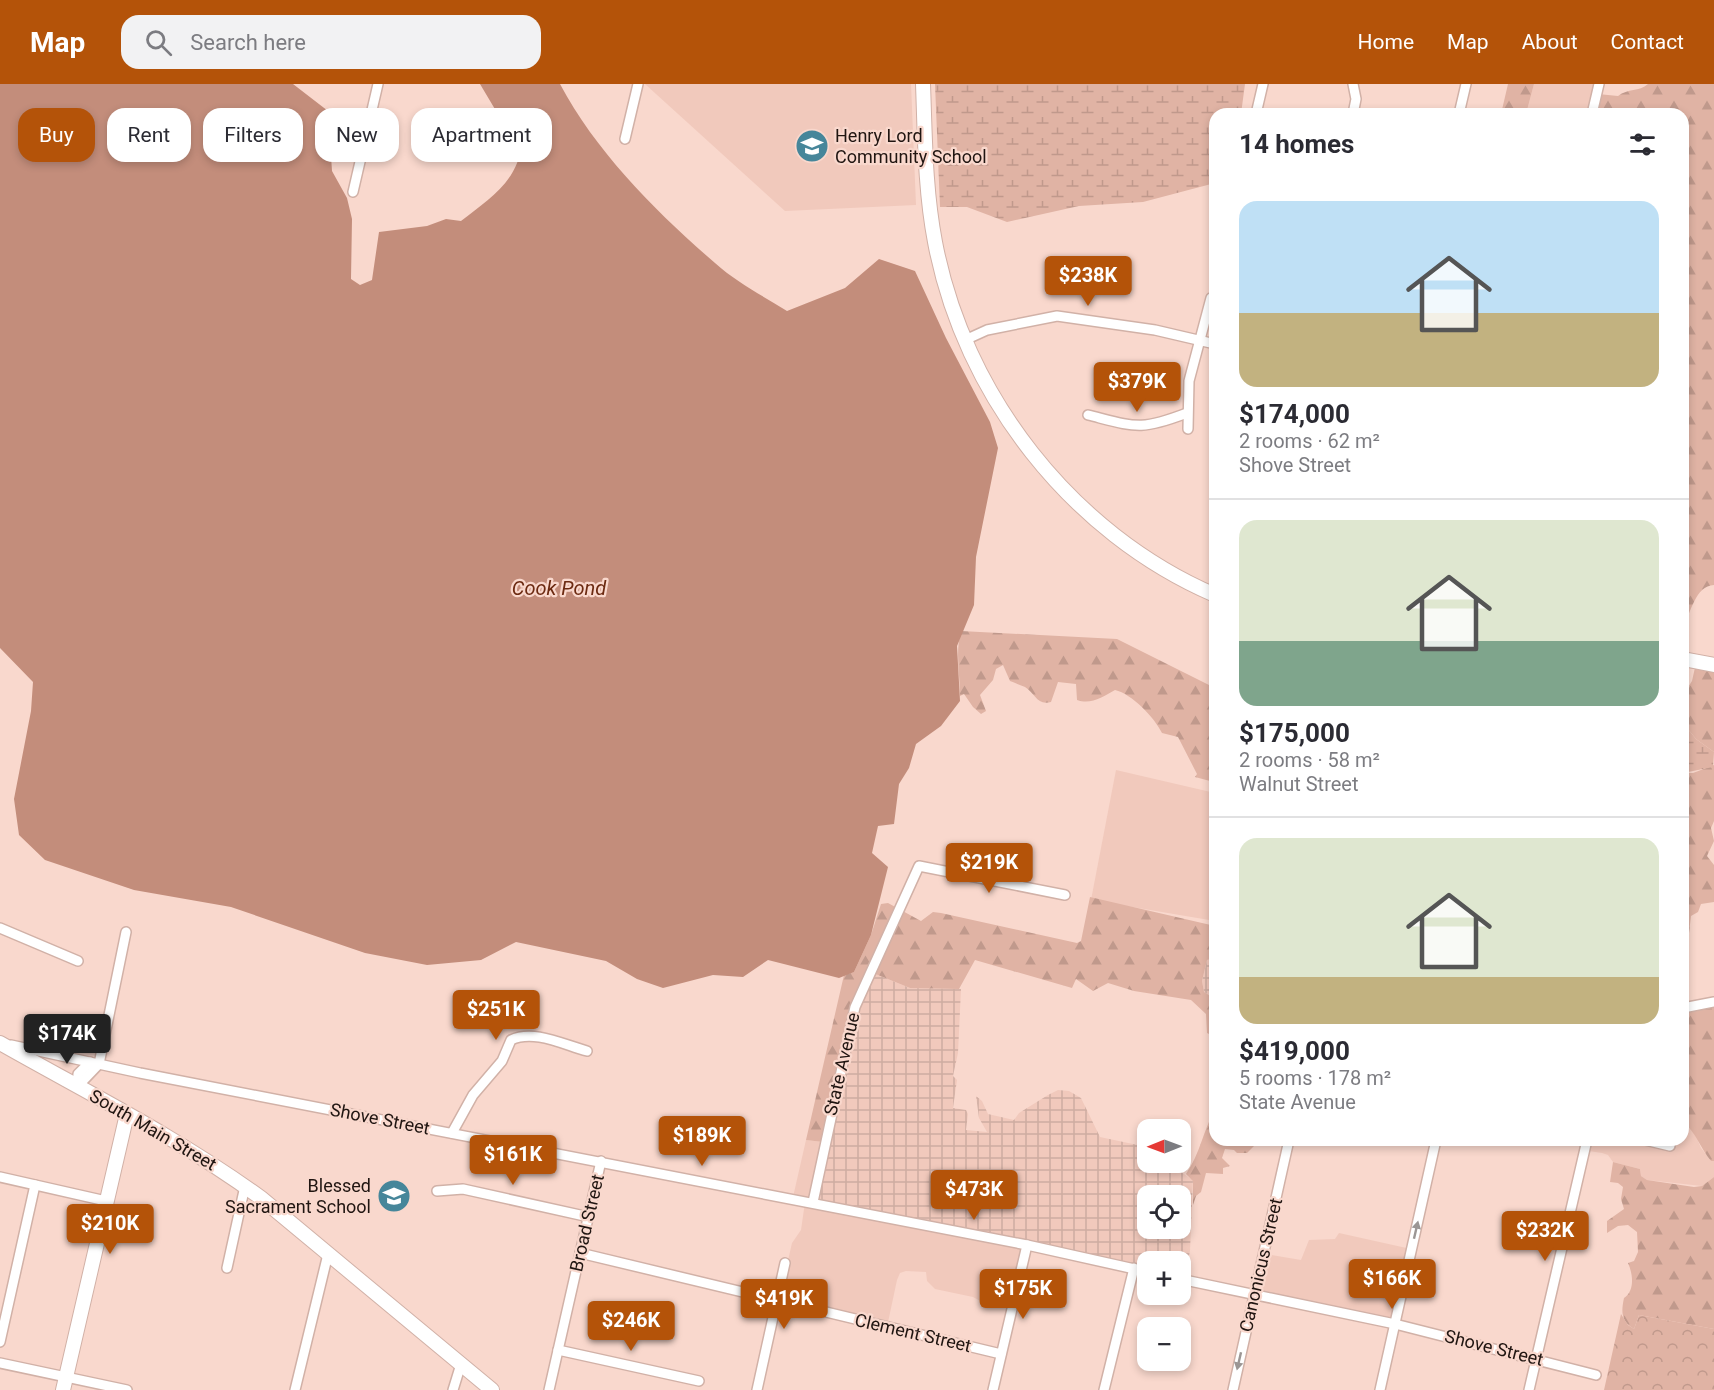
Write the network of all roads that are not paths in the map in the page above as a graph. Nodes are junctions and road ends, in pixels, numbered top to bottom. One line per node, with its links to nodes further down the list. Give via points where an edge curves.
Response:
1 (378, 84): 13 (street)
2 (638, 84): 12 (street)
3 (923, 84): 15 (main road, via 931,222 946,287)
4 (1263, 84): 8 (street)
5 (1353, 84): 9 (street)
6 (1466, 84): 10 (street)
7 (1599, 84): 11 (street)
8 (1257, 108)
9 (1354, 108)
10 (1460, 108)
11 (1593, 108)
12 (625, 139)
13 (353, 192)
14 (1209, 306): 16 (street)
15 (965, 340): 16 (street, via 987,330 1057,316); 21 (main road, via 1010,423 1064,489 1135,550)
16 (1200, 340): 17 (street); 18 (street, via 1189,381)
17 (1209, 342)
18 (1187, 413): 19 (street, via 1139,427); 20 (street)
19 (1088, 415)
20 (1188, 429)
21 (1209, 592)
22 (1689, 660): 23 (main road)
23 (1714, 665)
24 (1065, 895): 45 (street, State Avenue, via 919,866 855,1007)
25 (0, 928): 27 (street)
26 (126, 932): 32 (street)
27 (78, 961)
28 (1714, 1002): 29 (street)
29 (1689, 1007)
30 (0, 1043): 32 (street, Shove Street); 33 (main road, South Main Street)
31 (587, 1051): 35 (street, via 539,1038 519,1036 510,1040 502,1061 480,1085)
32 (95, 1063): 33 (street); 35 (street, Shove Street)
33 (77, 1087): 34 (main road, South Main Street)
34 (126, 1114): 42 (main road, South Main Street); 44 (main road)
35 (452, 1133): 39 (street, Shove Street)
36 (1288, 1146): 55 (street, Canonicus Street)
37 (1435, 1146): 57 (street, one-way to 37)
38 (1586, 1146): 61 (street)
39 (601, 1161): 45 (street, Shove Street); 46 (street, Broad Street)
40 (0, 1177): 41 (street)
41 (35, 1185): 44 (street); 58 (street)
42 (245, 1186): 49 (main road, South Main Street); 51 (street)
43 (437, 1191): 46 (street, via 463,1189)
44 (106, 1201): 66 (main road)
45 (813, 1202): 47 (street, Shove Street)
46 (589, 1217): 48 (street, Broad Street)
47 (1027, 1245): 52 (street, Shove Street); 60 (street)
48 (580, 1253): 56 (street, Clement Street); 59 (street, Broad Street)
49 (328, 1254): 63 (main road, South Main Street); 68 (street)
50 (785, 1263): 56 (street)
51 (227, 1268)
52 (1134, 1268): 53 (street, Shove Street); 74 (street)
53 (1137, 1269)
54 (1191, 1281): 55 (street, Shove Street)
55 (1254, 1295): 57 (street, Shove Street); 75 (street, Canonicus Street, one-way to 75)
56 (777, 1301): 60 (street, Clement Street); 72 (street)
57 (1395, 1324): 61 (street, Shove Street); 76 (street)
58 (0, 1342)
59 (558, 1350): 65 (street); 71 (street, Broad Street)
60 (1001, 1354): 73 (street)
61 (1536, 1358): 64 (street, Shove Street); 77 (street)
62 (0, 1363): 66 (street)
63 (460, 1364): 69 (street); 70 (main road, South Main Street)
64 (1596, 1375)
65 (699, 1382)
66 (65, 1383): 67 (street)
67 (126, 1390)
68 (296, 1390)
69 (453, 1390)
70 (492, 1390)
71 (549, 1390)
72 (757, 1390)
73 (993, 1390)
74 (1104, 1390)
75 (1233, 1390)
76 (1380, 1390)
77 (1529, 1390)

